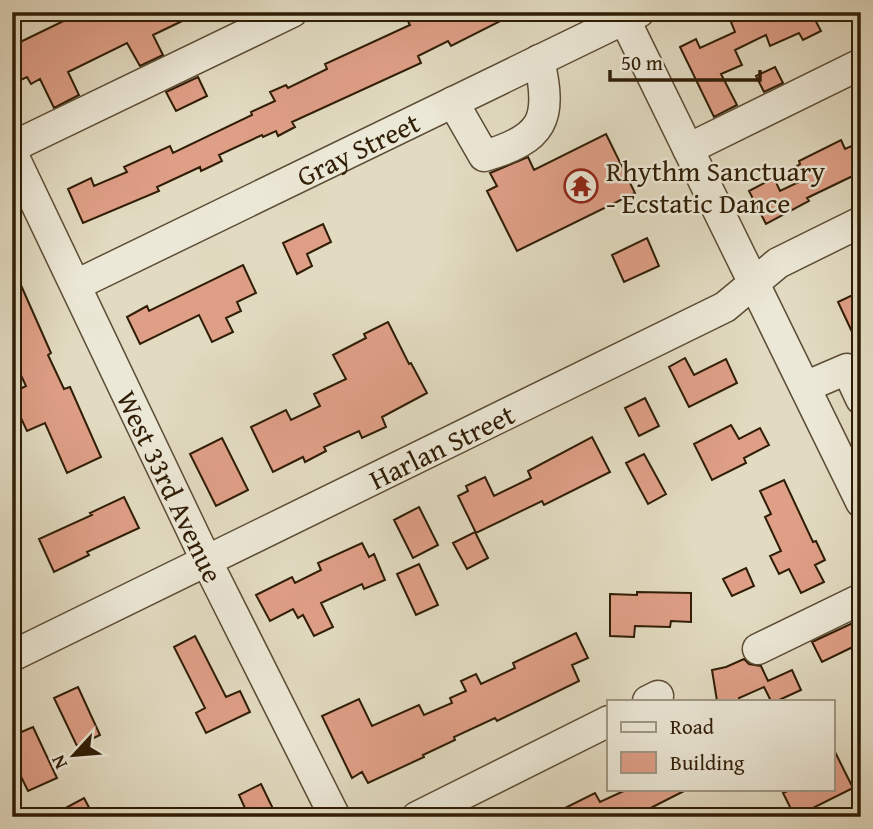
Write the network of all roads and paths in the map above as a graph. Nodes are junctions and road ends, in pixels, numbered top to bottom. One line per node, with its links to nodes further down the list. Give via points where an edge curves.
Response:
1 (292, 12): 6 (street)
2 (628, 15): 3 (street, Gray Street); 7 (street)
3 (539, 60): 5 (street, Gray Street); 5 (street, via 544,116 514,147 484,156)
4 (861, 64): 7 (street)
5 (453, 102): 11 (street, Gray Street)
6 (12, 147)
7 (688, 149): 10 (street)
8 (12, 153): 11 (street, West 33rd Avenue)
9 (861, 222): 10 (street, Harlan Street, via 778,263)
10 (755, 284): 12 (street); 17 (street, Harlan Street, via 725,307)
11 (76, 285): 17 (street, West 33rd Avenue)
12 (805, 387): 13 (street, via 847,369); 15 (street)
13 (861, 399)
14 (861, 408): 15 (street)
15 (824, 426): 16 (street)
16 (861, 502)
17 (207, 562): 20 (street, Harlan Street); 22 (street, West 33rd Avenue)
18 (861, 598): 19 (street)
19 (758, 649)
20 (12, 656)
21 (607, 722): 23 (street)
22 (335, 817)
23 (417, 817)

